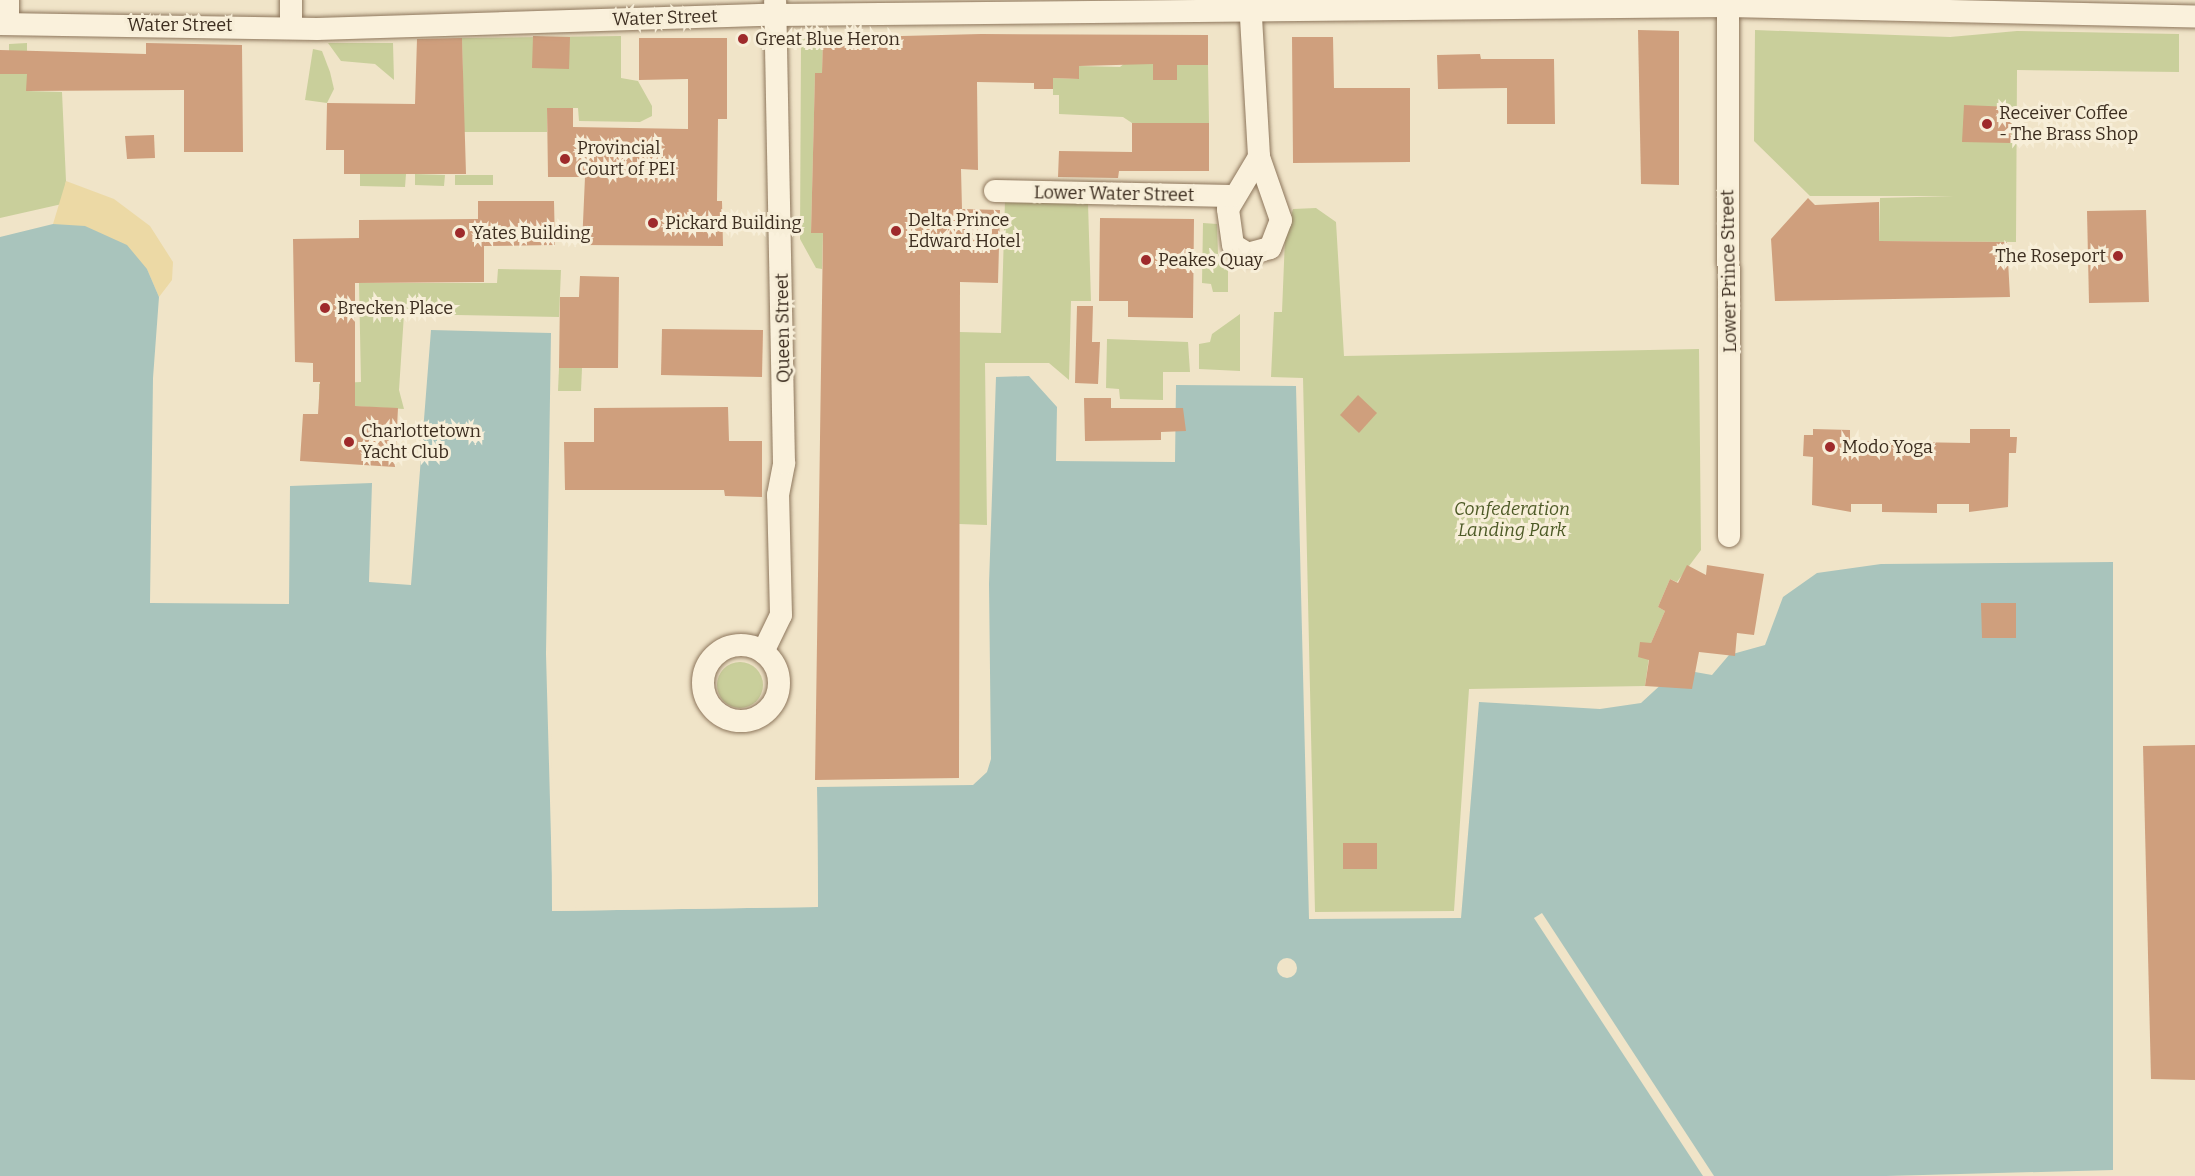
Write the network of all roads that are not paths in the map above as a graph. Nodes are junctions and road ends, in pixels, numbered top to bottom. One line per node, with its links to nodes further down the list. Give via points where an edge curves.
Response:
1 (8, 0): 7 (street)
2 (291, 0): 8 (street)
3 (1728, 3): 4 (street, Water Street); 6 (street, Water Street); 12 (street, Lower Prince Street)
4 (1250, 4): 5 (street, Water Street); 9 (street)
5 (775, 7): 8 (street, Water Street); 13 (street, Queen Street, via 784,464 778,495 781,615)
6 (2191, 11)
7 (4, 24): 8 (street, Water Street)
8 (291, 26)
9 (1259, 157): 11 (street); 11 (street, via 1281,220 1277,240 1261,254 1248,254 1233,245 1226,221)
10 (995, 191): 11 (street, Lower Water Street)
11 (1233, 196)
12 (1729, 536)
13 (763, 652)

